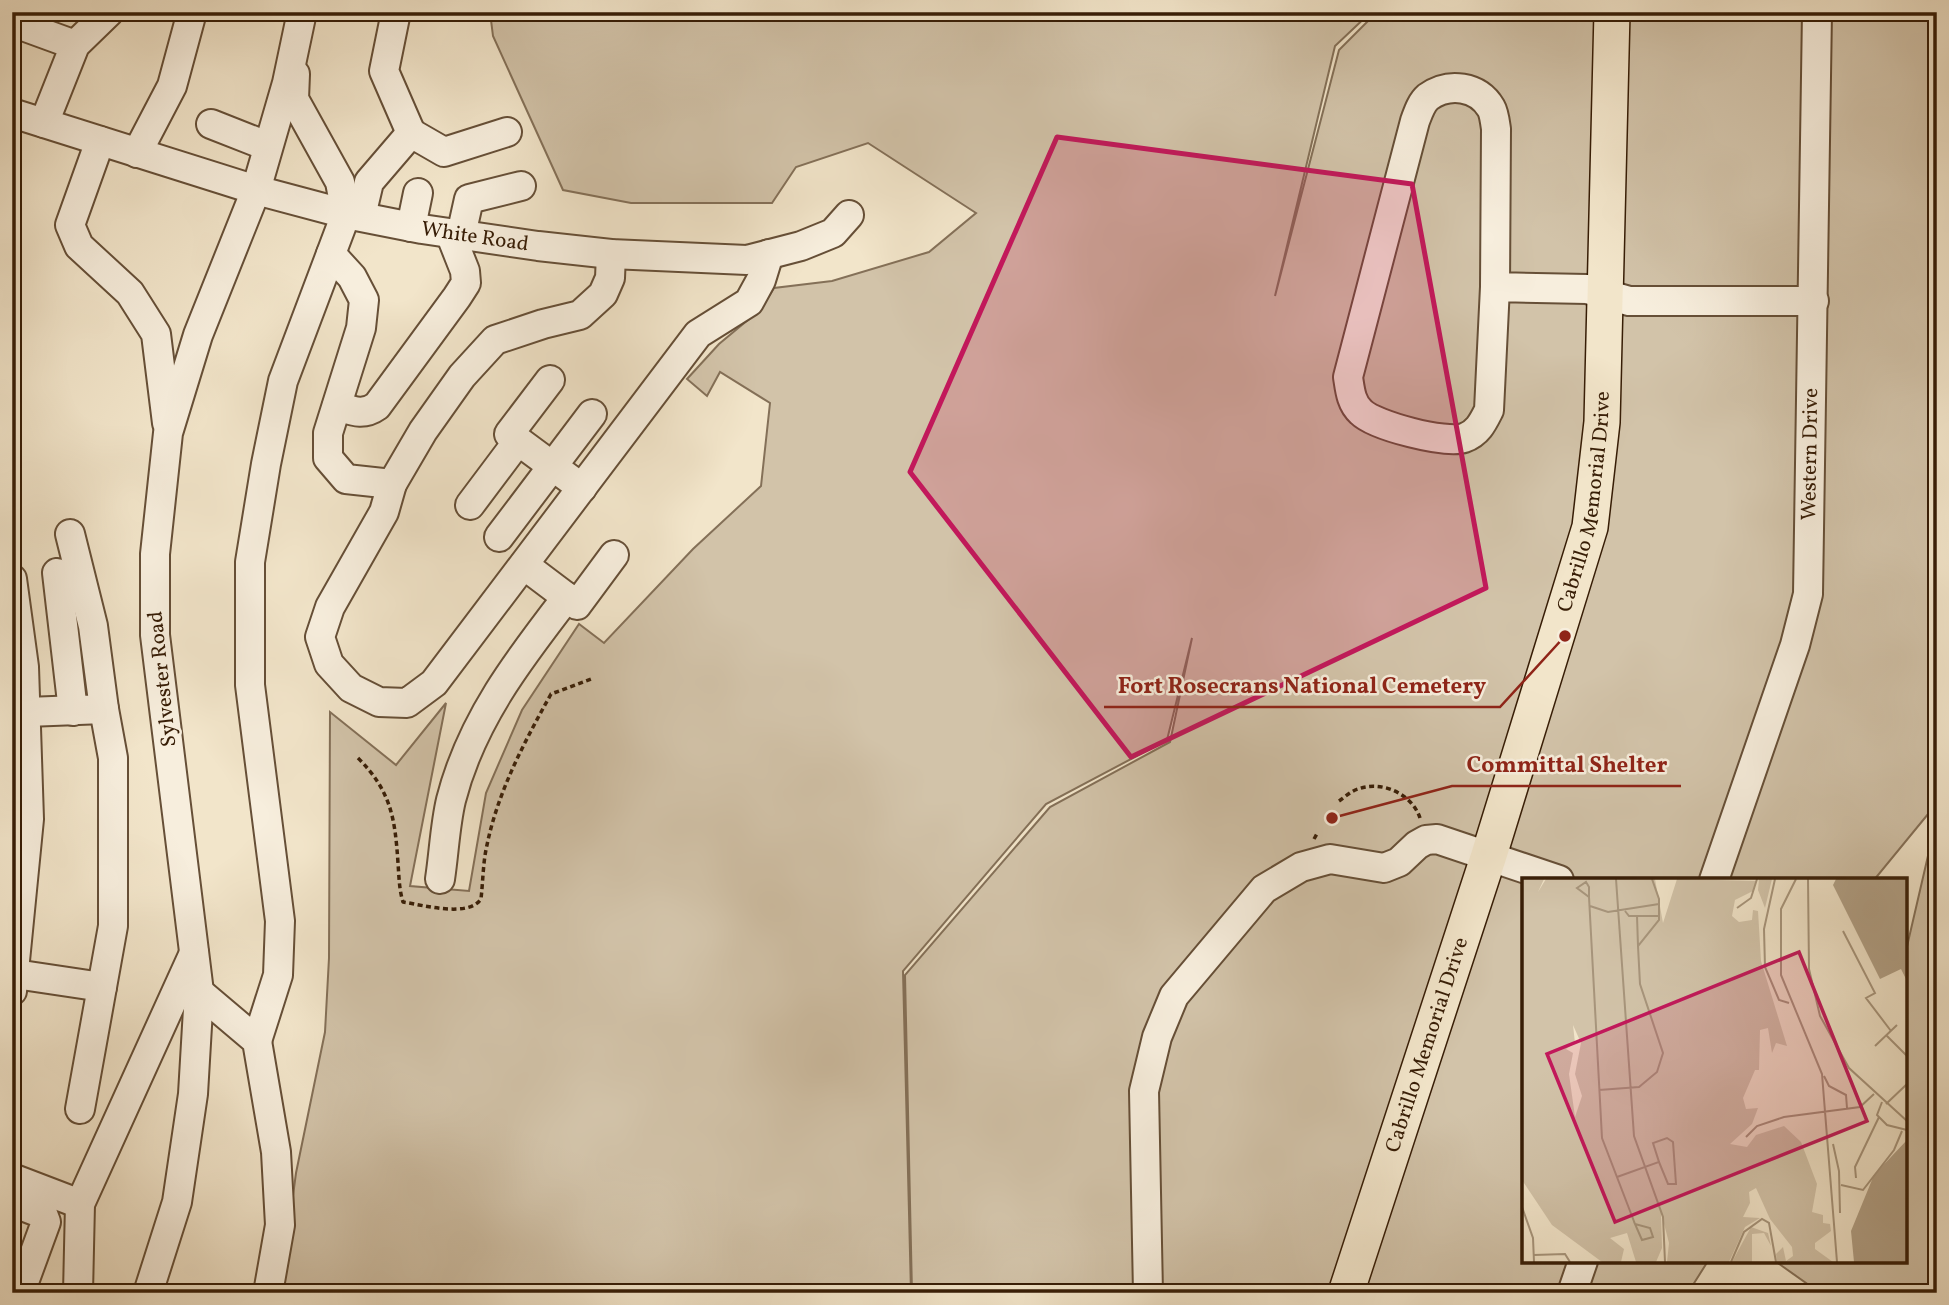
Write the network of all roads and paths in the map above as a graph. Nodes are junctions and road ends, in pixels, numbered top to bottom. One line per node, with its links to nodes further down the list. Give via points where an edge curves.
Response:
1 (109, 12): 8 (street)
2 (192, 12): 16 (street, via 172,86)
3 (396, 12): 13 (street, via 384,71)
4 (1612, 12): 28 (main road, Cabrillo Memorial Drive)
5 (1817, 12): 29 (street, Western Drive)
6 (297, 21): 15 (street, Sylvester Road); 20 (street, Sylvester Road, via 294,99)
7 (12, 22): 8 (street)
8 (75, 45): 10 (street)
9 (12, 113): 10 (street, White Road)
10 (44, 123): 14 (street, White Road)
11 (211, 124): 15 (street)
12 (507, 132): 13 (street, via 444,152)
13 (411, 133): 20 (street, via 369,182)
14 (100, 141): 16 (street, White Road); 33 (street, via 70,225 79,246 130,293 156,334)
15 (267, 146): 18 (street, Sylvester Road)
16 (136, 153): 18 (street, White Road)
17 (521, 186): 23 (street, via 469,199)
18 (256, 190): 20 (street, White Road); 33 (street, Sylvester Road, via 198,335)
19 (418, 193): 22 (street)
20 (353, 215): 22 (street, White Road); 24 (street)
21 (849, 215): 26 (street, White Road, via 833,233)
22 (411, 227): 23 (street, White Road)
23 (456, 234): 25 (street, White Road); 31 (street, via 466,283 457,297 377,406 359,414)
24 (331, 254): 31 (street, via 352,277 364,300 361,328); 59 (street, via 284,381 250,562 250,685 280,922 278,975)
25 (611, 254): 26 (street, White Road, via 747,260); 36 (street, via 610,278 603,295 580,316 495,340 438,409)
26 (769, 254): 37 (street, via 749,302 698,334)
27 (1495, 287): 27 (street, via 1496,129 1492,109 1479,93 1443,90 1427,98 1415,121 1348,377 1350,396 1360,412 1379,423 1441,439 1464,438 1482,427 1489,410); 28 (street, via 1587,289)
28 (1606, 295): 29 (street, via 1629,301); 51 (main road, Cabrillo Memorial Drive, via 1602,422 1590,527)
29 (1814, 301): 53 (street, Western Drive, via 1808,594 1795,645)
30 (550, 380): 34 (street, via 509,434)
31 (337, 406): 36 (street, via 328,433 328,458 346,479)
32 (593, 414): 35 (street)
33 (168, 433): 55 (street, Sylvester Road, via 155,554 155,635)
34 (518, 441): 35 (street); 38 (street)
35 (552, 466): 37 (street); 40 (street)
36 (392, 484): 42 (street, via 384,512 330,607 320,637 329,664 351,688 379,702 407,703 434,683)
37 (582, 488): 42 (street)
38 (470, 505)
39 (70, 534): 43 (street)
40 (499, 537)
41 (614, 555): 45 (street, via 577,604)
42 (524, 565): 45 (street)
43 (68, 572): 44 (street); 46 (street, via 93,626); 47 (street)
44 (12, 579): 48 (street)
45 (566, 597): 54 (street, via 513,667 466,753 451,801)
46 (104, 709): 47 (street); 57 (street, via 113,758 113,926)
47 (73, 710): 48 (street)
48 (27, 712): 56 (street, via 29,819)
49 (1339, 801): 50 (path, via 1358,789 1390,788 1417,810)
50 (1426, 840): 51 (street, via 1437,839); 69 (street, via 1384,868 1330,859 1301,867 1264,889 1174,996 1157,1037 1144,1091)
51 (1489, 855): 52 (street); 70 (main road, Cabrillo Memorial Drive)
52 (1553, 878)
53 (1715, 878)
54 (440, 879)
55 (194, 951): 58 (street, Sylvester Road); 63 (street)
56 (14, 982): 57 (street)
57 (102, 987): 60 (street)
58 (199, 992): 59 (street); 67 (street, Sylvester Road, via 193,1094 177,1202)
59 (257, 1041): 68 (street, via 276,1152 280,1224)
60 (80, 1109)
61 (12, 1178): 63 (street)
62 (12, 1202): 65 (street, via 43,1214 46,1222)
63 (80, 1204): 66 (street)
64 (1582, 1263): 71 (street)
65 (20, 1293)
66 (78, 1293)
67 (148, 1293)
68 (268, 1293)
69 (1148, 1293)
70 (1346, 1293)
71 (1572, 1293)

